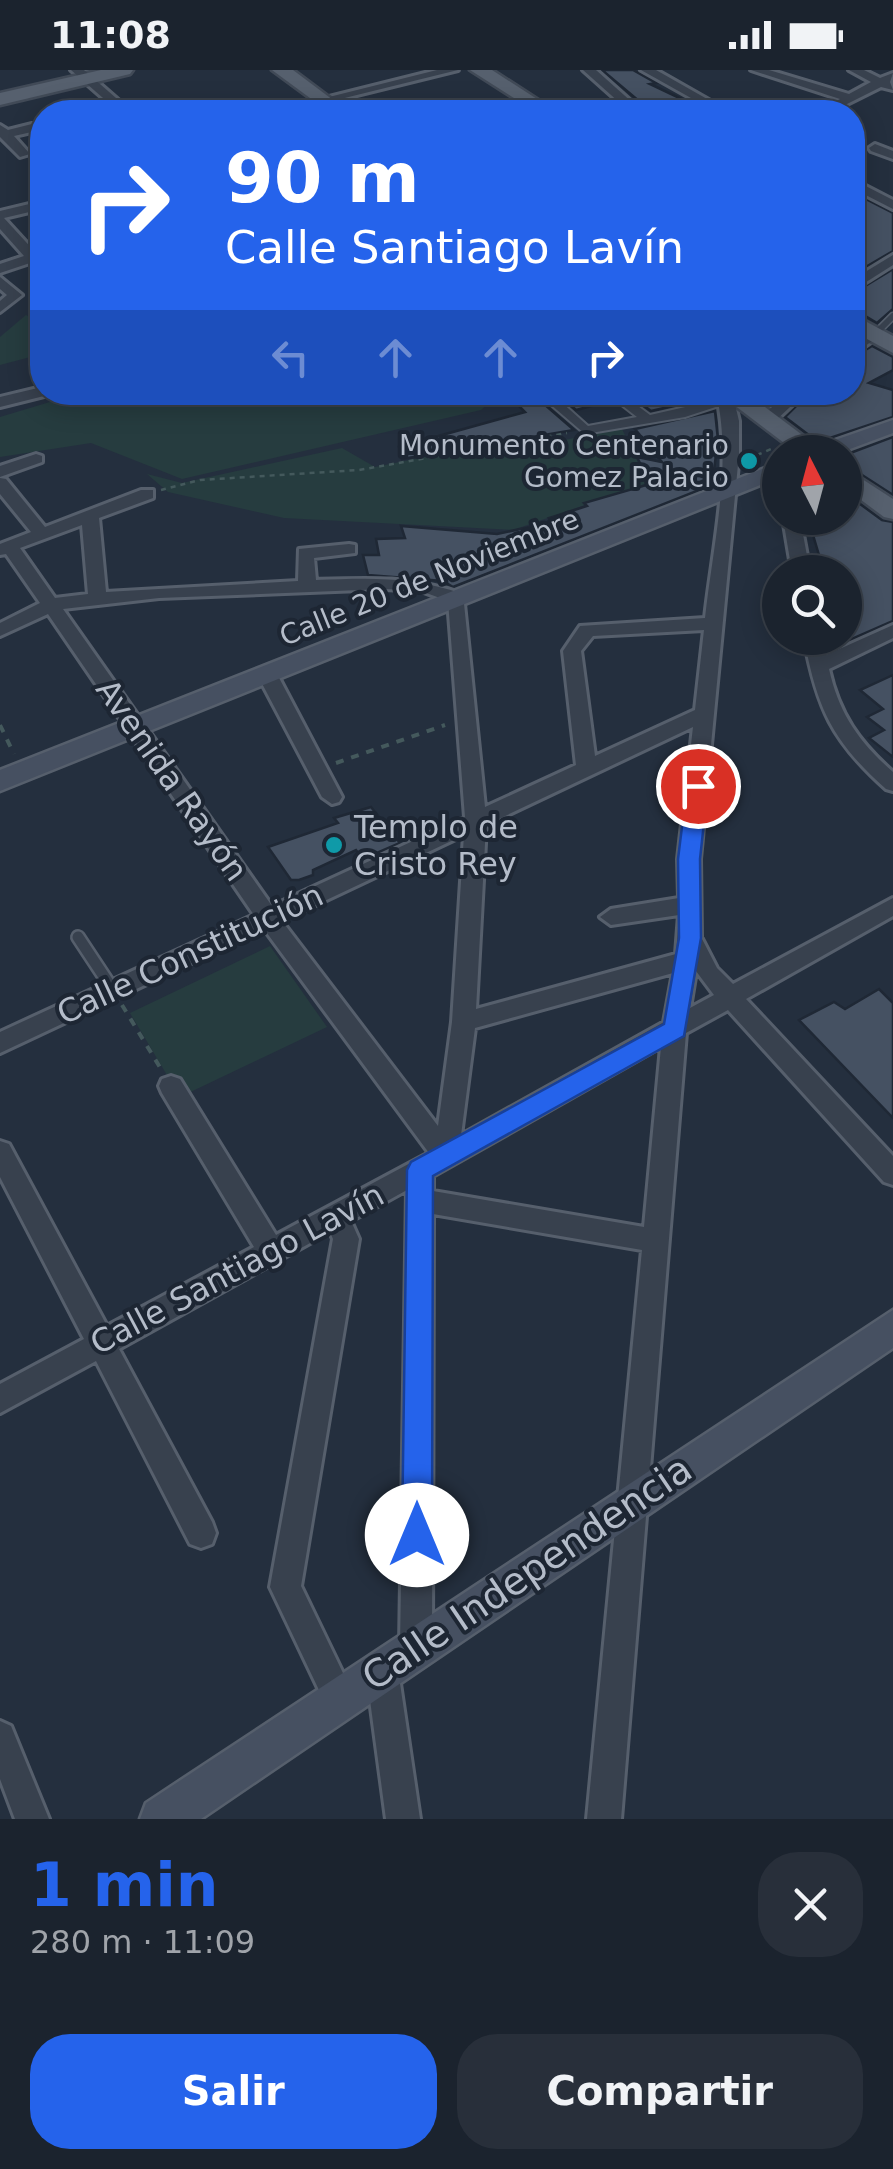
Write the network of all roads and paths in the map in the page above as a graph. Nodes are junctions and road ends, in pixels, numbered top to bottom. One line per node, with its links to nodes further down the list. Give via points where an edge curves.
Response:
1 (124, 70): 9 (main road)
2 (282, 70): 15 (main road)
3 (452, 70): 15 (street)
4 (480, 70): 16 (main road)
5 (589, 70): 17 (street)
6 (647, 70): 18 (street)
7 (758, 70): 12 (street)
8 (855, 70): 11 (street)
9 (82, 74): 13 (main road); 14 (street)
10 (893, 76): 11 (street)
11 (887, 86): 12 (street)
12 (850, 98): 19 (street)
13 (0, 99)
14 (112, 100)
15 (323, 100)
16 (529, 100)
17 (624, 100)
18 (702, 100)
19 (846, 100)
20 (30, 128): 21 (street)
21 (3, 132): 23 (street)
22 (875, 148): 24 (street)
23 (25, 149)
24 (893, 156)
25 (865, 190): 26 (street)
26 (893, 205)
27 (30, 209): 28 (street)
28 (0, 218): 29 (street)
29 (30, 250)
30 (893, 259): 34 (street)
31 (30, 262): 32 (street)
32 (0, 268)
33 (865, 273): 34 (street)
34 (871, 276): 35 (street)
35 (865, 279)
36 (0, 281): 37 (street, via 15,295)
37 (0, 308)
38 (893, 316): 39 (lane)
39 (884, 340)
40 (30, 395): 41 (street)
41 (0, 402)
42 (557, 405): 51 (street)
43 (628, 405): 48 (street)
44 (697, 405): 48 (street)
45 (727, 405): 59 (street)
46 (741, 405): 49 (main road)
47 (784, 405): 49 (street)
48 (648, 420): 51 (street)
49 (766, 420): 52 (main road)
50 (893, 426): 53 (main road)
51 (585, 430): 61 (path, via 359,470 200,480)
52 (788, 435)
53 (862, 438)
54 (36, 459): 55 (street)
55 (0, 472)
56 (762, 476): 59 (main road, Calle 20 de Noviembre)
57 (0, 484): 64 (street)
58 (862, 488): 62 (main road)
59 (731, 489): 60 (main road); 68 (main road, Calle 20 de Noviembre); 71 (street)
60 (762, 489)
61 (147, 494): 63 (street)
62 (893, 511)
63 (90, 516): 64 (street); 69 (street)
64 (42, 534): 65 (street)
65 (5, 548): 70 (street, Avenida Rayón)
66 (349, 549): 67 (street, via 305,553)
67 (307, 585): 68 (street, via 409,583); 69 (street)
68 (457, 598): 76 (main road, Calle 20 de Noviembre); 78 (street)
69 (98, 599): 70 (street)
70 (52, 604): 72 (street); 80 (street, Avenida Rayón)
71 (716, 623): 77 (street); 81 (street, via 587,630 572,652)
72 (0, 630)
73 (893, 631): 75 (street)
74 (816, 655): 75 (street)
75 (818, 666): 84 (street, via 836,727)
76 (267, 674): 80 (main road, Calle 20 de Noviembre); 82 (street, Calle 20 de Noviembre)
77 (706, 713): 81 (street, Calle Constitución); 87 (street)
78 (468, 718): 82 (path); 86 (street)
79 (0, 725): 83 (path)
80 (133, 728): 83 (main road, Calle 20 de Noviembre); 90 (street, Avenida Rayón)
81 (587, 768): 86 (street, Calle Constitución)
82 (315, 770): 85 (street, Calle 20 de Noviembre)
83 (11, 776)
84 (893, 784)
85 (332, 797)
86 (476, 818): 90 (street, Calle Constitución); 95 (street)
87 (690, 905): 89 (street); 92 (street)
88 (893, 906): 94 (street, Calle Santiago Lavín)
89 (611, 917)
90 (268, 918): 93 (street, Calle Constitución); 100 (street, Avenida Rayón)
91 (78, 937): 93 (lane)
92 (688, 949): 94 (street); 95 (street); 96 (street)
93 (113, 990): 97 (street, Calle Constitución); 98 (path)
94 (731, 995): 96 (street, Calle Santiago Lavín); 102 (street)
95 (464, 1022): 100 (street)
96 (675, 1029): 100 (street, Calle Santiago Lavín); 105 (street)
97 (0, 1042)
98 (171, 1086): 106 (street)
99 (0, 1152): 108 (street)
100 (446, 1156): 101 (street, Calle Santiago Lavín)
101 (420, 1170): 103 (street); 104 (street, Calle Santiago Lavín)
102 (893, 1174)
103 (420, 1200): 105 (street); 112 (street)
104 (336, 1216): 106 (street, Calle Santiago Lavín); 114 (street, via 346,1239 285,1587)
105 (657, 1241): 110 (street)
106 (271, 1250): 108 (street, Calle Santiago Lavín)
107 (893, 1326): 110 (main road, Calle Independencia)
108 (100, 1343): 109 (street, Calle Santiago Lavín); 111 (street)
109 (0, 1399)
110 (634, 1502): 112 (main road, Calle Independencia); 119 (street)
111 (201, 1533)
112 (416, 1646): 113 (main road, Calle Independencia)
113 (382, 1670): 114 (main road, Calle Independencia); 118 (street)
114 (339, 1698): 117 (main road, Calle Independencia)
115 (0, 1737): 116 (street)
116 (32, 1819)
117 (162, 1819)
118 (404, 1819)
119 (604, 1819)

